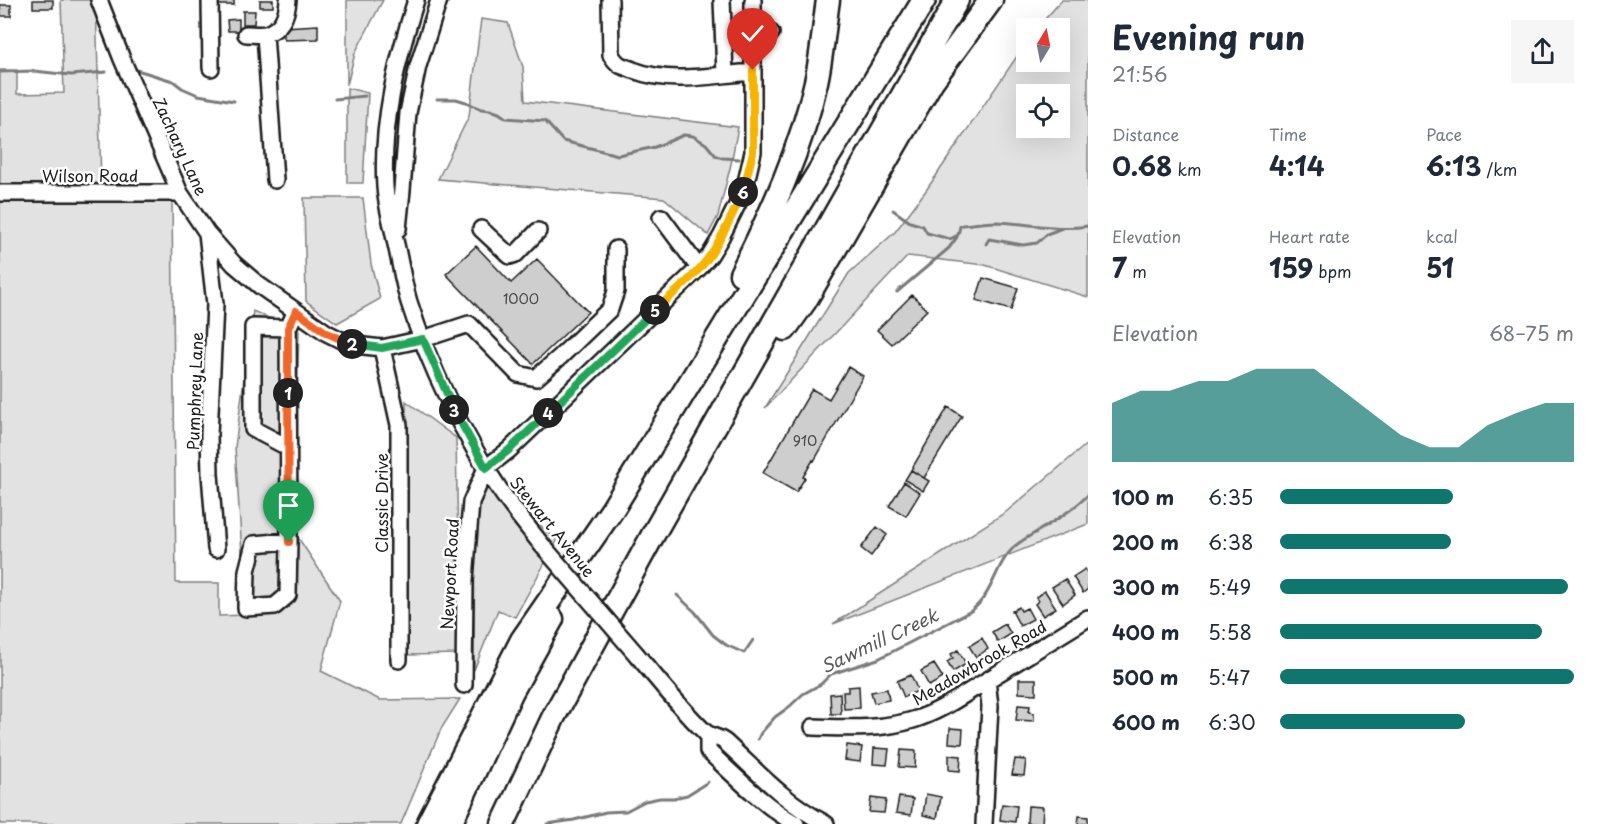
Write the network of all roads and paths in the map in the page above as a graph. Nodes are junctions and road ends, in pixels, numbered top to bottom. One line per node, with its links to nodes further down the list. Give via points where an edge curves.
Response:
1 (99, 0): 24 (street, Zachary Lane)
2 (210, 0): 19 (street)
3 (288, 0): 18 (street, via 287,13 279,25)
4 (416, 0): 29 (street, Stewart Avenue, via 394,80 386,133 385,188)
5 (439, 0): 29 (street, Stewart Avenue, via 408,113)
6 (610, 0): 21 (street, via 611,55 620,65 666,79)
7 (722, 0): 21 (street)
8 (753, 0): 15 (street)
9 (814, 0): 14 (highway)
10 (828, 0): 14 (highway)
11 (924, 0): 36 (highway)
12 (957, 0): 37 (highway)
13 (991, 0): 37 (highway, via 932,81 805,301)
14 (824, 29): 36 (highway, via 816,82 792,162 767,223)
15 (753, 33): 16 (street); 20 (street)
16 (771, 33)
17 (246, 34): 18 (street)
18 (265, 34): 22 (street)
19 (211, 68)
20 (753, 72): 21 (street); 31 (street, via 753,152 744,191 721,237)
21 (725, 74)
22 (275, 180)
23 (0, 193): 24 (street, Wilson Road)
24 (180, 193): 28 (street, Zachary Lane)
25 (661, 217): 31 (street)
26 (482, 229): 27 (street, via 510,256)
27 (538, 231)
28 (207, 233): 32 (street, Zachary Lane, via 234,264); 42 (street, Pumphrey Lane, via 215,304 209,435)
29 (396, 243): 34 (street, Stewart Avenue)
30 (616, 249): 34 (street, Zachary Lane, via 616,291 610,309 536,378 518,374 469,324)
31 (699, 268): 39 (street)
32 (296, 311): 33 (street); 35 (street, Zachary Lane, via 341,340)
33 (288, 328): 38 (street); 38 (street, via 253,327 253,429)
34 (423, 339): 35 (street, Zachary Lane); 39 (street, Stewart Avenue, via 458,418)
35 (382, 348): 44 (street, Classic Drive, via 399,425)
36 (677, 403): 40 (highway)
37 (714, 427): 51 (highway, via 554,716)
38 (289, 448): 41 (street)
39 (486, 468): 46 (street, Newport Road, via 471,501); 48 (street, Stewart Avenue, bridge, via 541,544)
40 (612, 510): 49 (highway, via 522,640); 50 (highway, via 511,693)
41 (289, 541): 41 (street, via 288,595 275,606 246,608 247,571 254,544)
42 (216, 549)
43 (1088, 618): 45 (street, Meadowbrook Road)
44 (399, 660)
45 (987, 680): 47 (street, Meadowbrook Road, via 938,710 899,724); 54 (street, via 990,706)
46 (464, 685)
47 (813, 727)
48 (708, 734): 52 (street, Stewart Avenue, via 708,751 746,787); 53 (street, Stewart Avenue, via 723,740 778,793)
49 (428, 824)
50 (450, 824)
51 (503, 824)
52 (796, 824)
53 (826, 824)
54 (984, 824)

